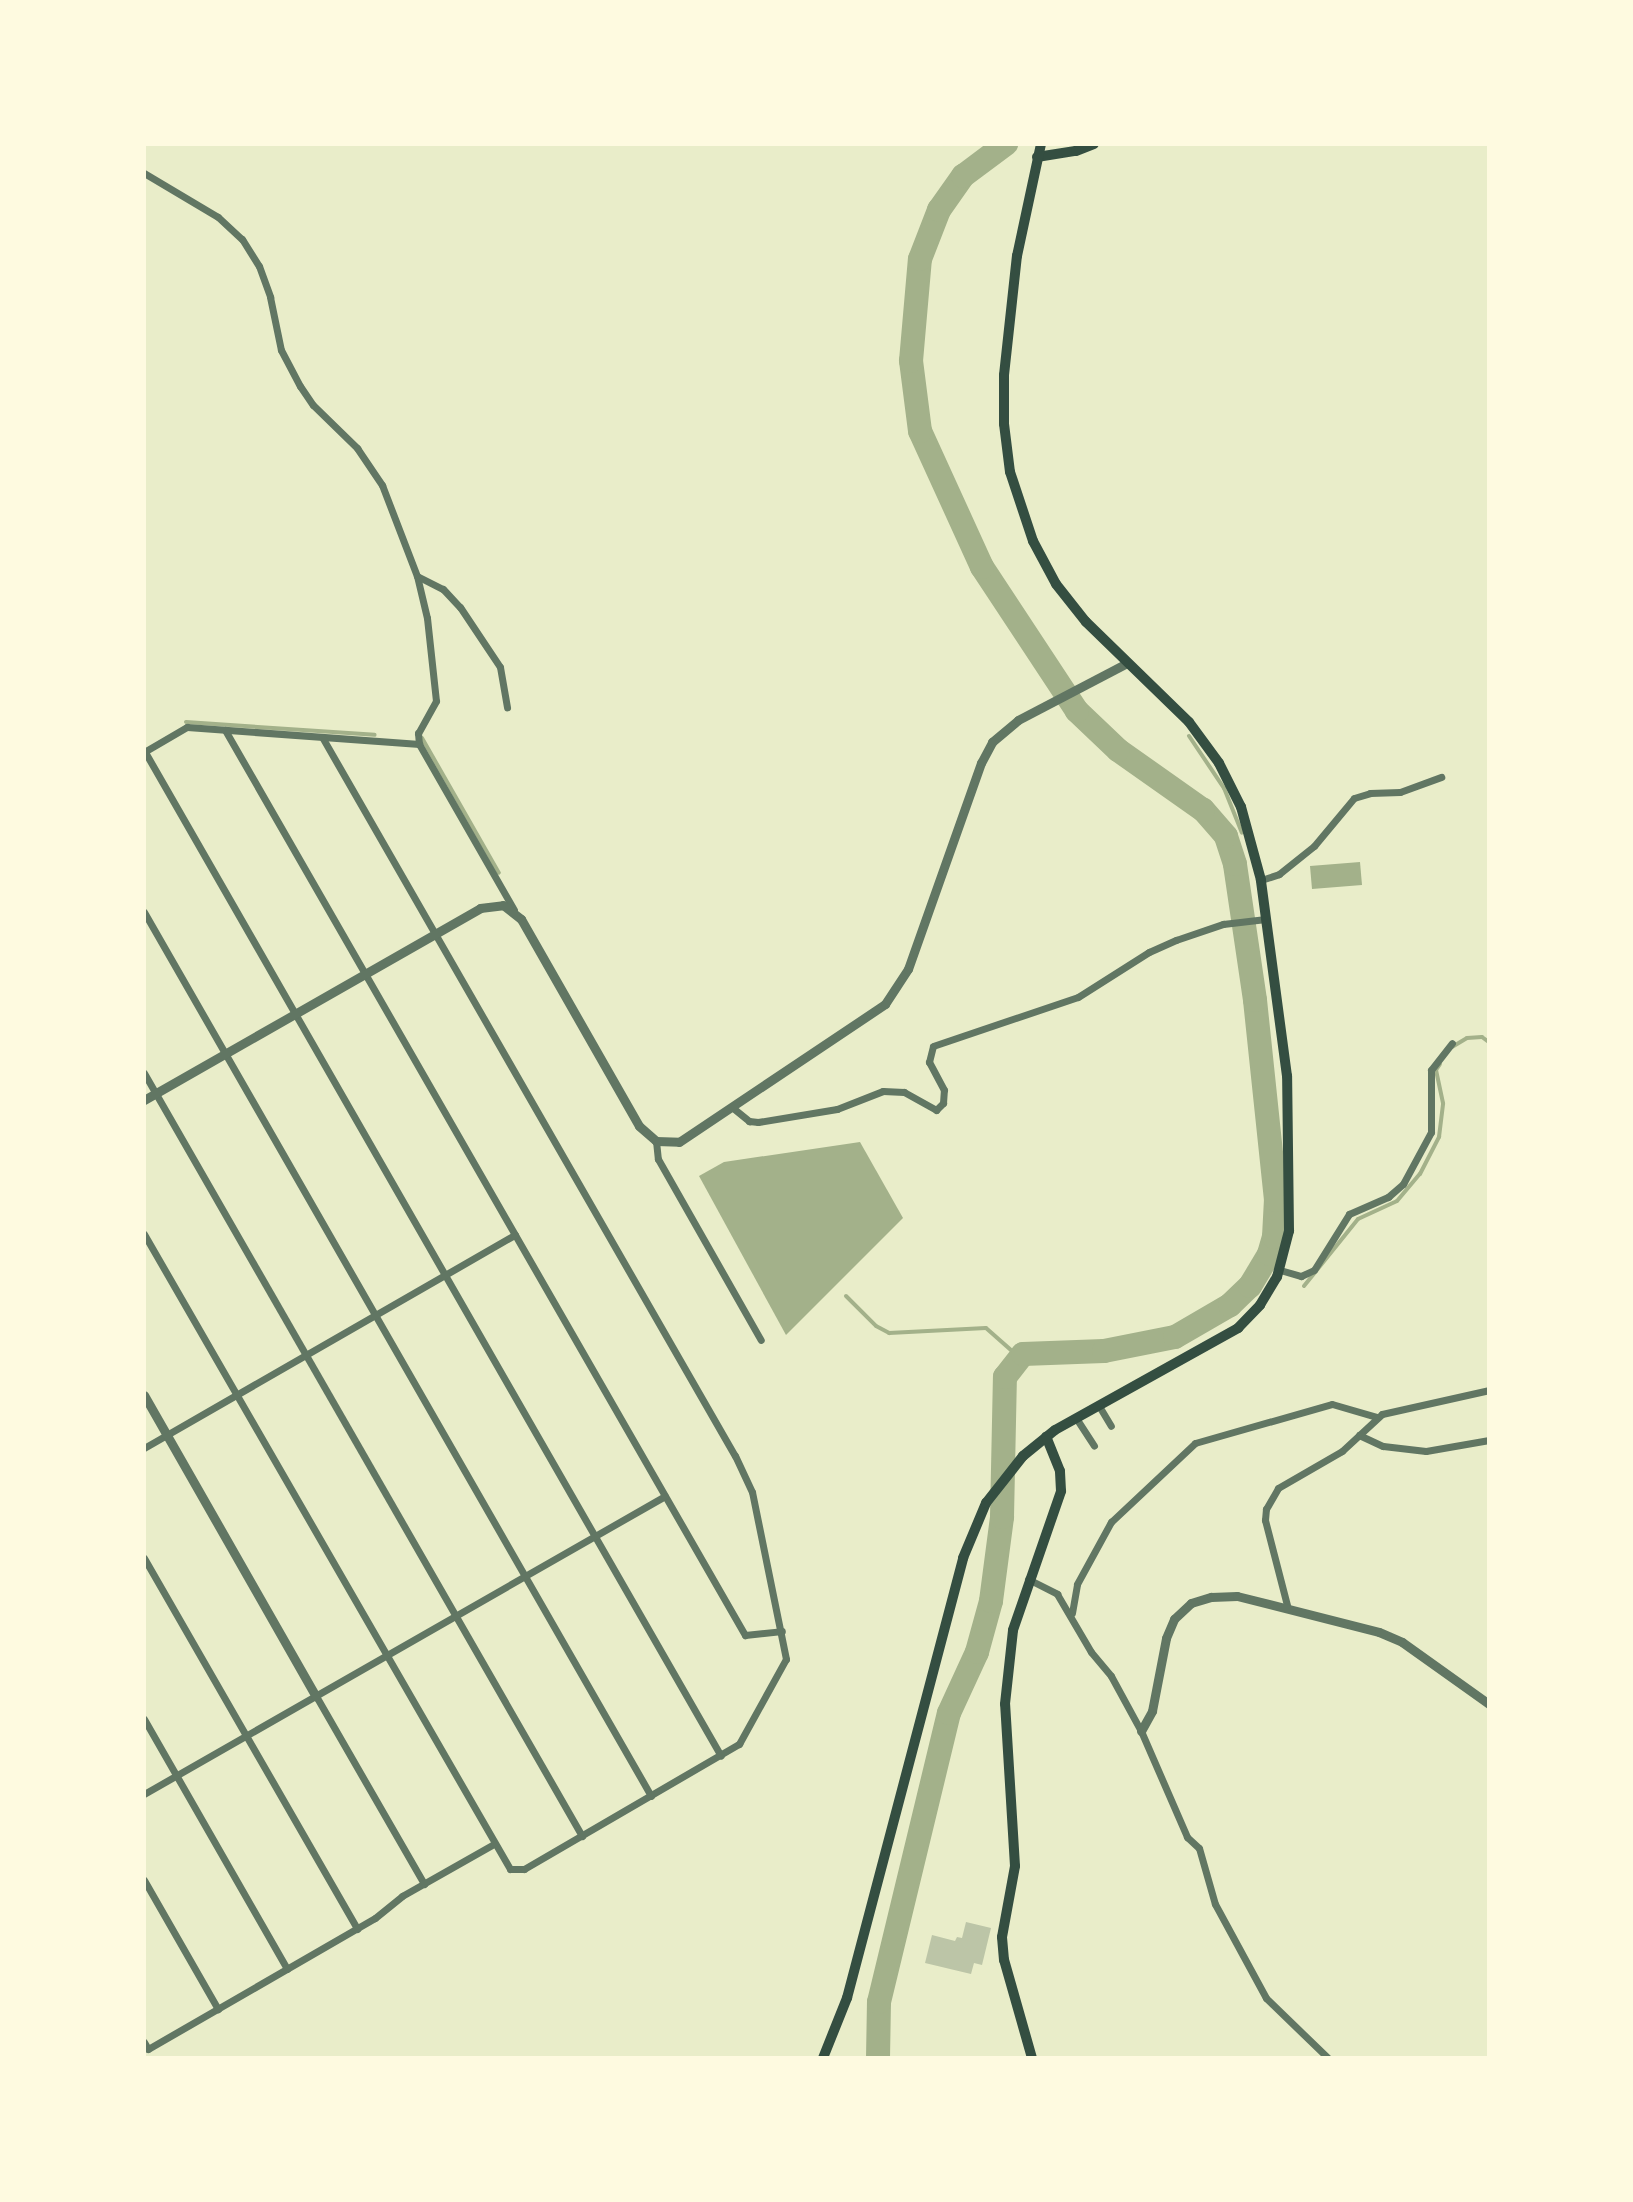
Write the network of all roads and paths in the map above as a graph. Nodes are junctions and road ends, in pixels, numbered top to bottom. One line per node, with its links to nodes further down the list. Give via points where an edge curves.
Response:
1 (1094, 144): 2 (main road, via 1076,151)
2 (1039, 152): 5 (main road, via 1017,256 1004,375 1010,472 1033,541 1056,584)
3 (144, 173): 4 (street, via 218,217 251,252 270,297 286,362 313,405 371,466)
4 (417, 576): 6 (street, via 443,589 460,607 500,667); 9 (street, via 436,688 432,713 418,733)
5 (1127, 663): 12 (main road, via 1189,722 1219,763 1250,831); 24 (street, via 1008,726 986,752 895,994)
6 (507, 707)
7 (225, 730): 8 (street); 10 (street, via 187,727); 17 (street)
8 (322, 737): 9 (street); 16 (street)
9 (419, 744): 13 (street)
10 (145, 752): 18 (street)
11 (1441, 777): 12 (street, via 1400,792 1354,798 1314,846 1279,874)
12 (1261, 880): 15 (main road)
13 (514, 910): 16 (street, via 491,904); 25 (street, via 639,1126)
14 (144, 912): 20 (street)
15 (1262, 919): 24 (street, via 1223,924 1149,952 1078,997 933,1046 929,1062 944,1090 936,1110 904,1092 883,1091 837,1109 758,1122); 28 (main road, via 1290,1115 1289,1231)
16 (435, 933): 17 (street); 54 (street, via 744,1473 758,1510)
17 (365, 973): 18 (street); 27 (street)
18 (295, 1013): 20 (street); 29 (street)
19 (1452, 1043): 28 (street, via 1431,1070 1431,1132 1403,1184 1388,1197 1349,1214 1314,1270 1301,1276)
20 (225, 1054): 22 (street); 30 (street)
21 (144, 1073): 22 (street)
22 (156, 1093): 23 (street); 32 (street)
23 (144, 1100)
24 (733, 1108): 25 (street, via 679,1142)
25 (656, 1141): 31 (street, via 658,1159)
26 (144, 1234): 35 (street)
27 (515, 1235): 29 (street); 46 (street)
28 (1280, 1270): 36 (main road, via 1260,1305 1226,1337)
29 (445, 1275): 30 (street); 47 (street)
30 (375, 1315): 32 (street); 49 (street)
31 (761, 1340)
32 (306, 1355): 35 (street); 53 (street)
33 (1489, 1390): 37 (street)
34 (144, 1395): 40 (street)
35 (236, 1395): 40 (street); 55 (street)
36 (1099, 1406): 38 (main road); 39 (street)
37 (1377, 1417): 41 (street); 52 (street, via 1332,1404 1195,1443 1111,1522 1077,1584)
38 (1076, 1418): 42 (main road); 44 (street)
39 (1111, 1426)
40 (166, 1435): 45 (street); 56 (street)
41 (1359, 1435): 43 (street, via 1383,1446 1426,1451); 51 (street, via 1342,1451 1278,1488 1266,1509 1266,1532)
42 (1046, 1437): 50 (main road, via 1060,1471 1061,1491); 73 (main road, via 997,1486 979,1515 841,2018)
43 (1489, 1440)
44 (1094, 1446)
45 (144, 1448)
46 (665, 1496): 47 (street); 54 (street, via 745,1635)
47 (595, 1536): 49 (street); 61 (street)
48 (144, 1558): 60 (street)
49 (525, 1576): 53 (street); 64 (street)
50 (1028, 1579): 52 (street, via 1057,1594); 74 (main road, via 1013,1630 1005,1704 1015,1866 1002,1937)
51 (1288, 1609): 57 (street, via 1390,1637); 59 (street, via 1237,1596 1191,1603 1174,1619 1166,1638 1152,1711)
52 (1071, 1614): 59 (street)
53 (456, 1616): 55 (street); 65 (street)
54 (782, 1631): 61 (street, via 785,1665 741,1742)
55 (386, 1656): 56 (street); 66 (street)
56 (316, 1696): 60 (street); 68 (street)
57 (1489, 1704)
58 (144, 1719): 62 (street)
59 (1141, 1731): 75 (street, via 1187,1837 1199,1848 1215,1904 1266,1998)
60 (246, 1736): 62 (street); 69 (street)
61 (721, 1756): 64 (street)
62 (177, 1776): 63 (street); 70 (street)
63 (144, 1794)
64 (651, 1796): 65 (street)
65 (582, 1836): 66 (street, via 517,1871 505,1864)
66 (494, 1844): 68 (street)
67 (144, 1880): 71 (street)
68 (424, 1884): 69 (street)
69 (357, 1929): 70 (street)
70 (287, 1969): 71 (street)
71 (218, 2009): 72 (street, via 148,2049)
72 (144, 2042)
73 (823, 2058)
74 (1032, 2058)
75 (1328, 2058)

